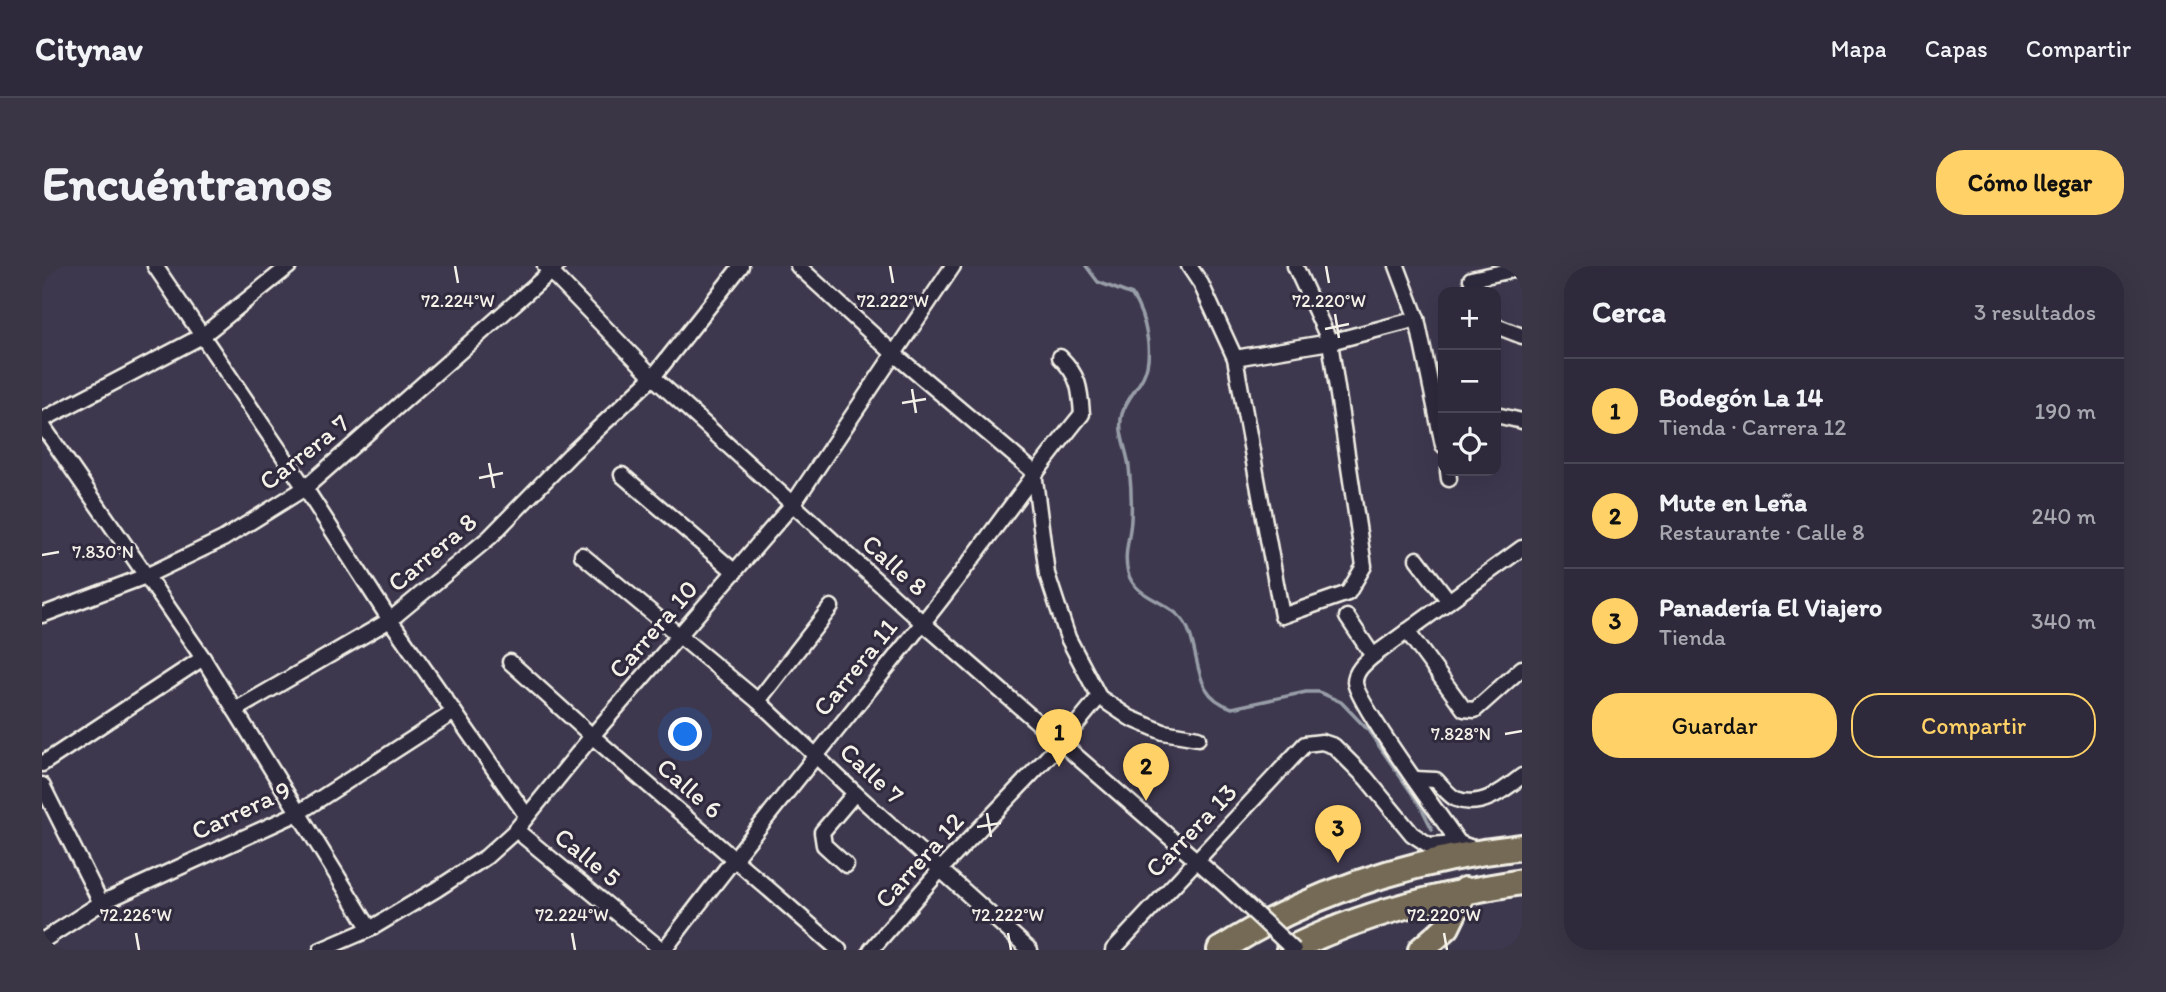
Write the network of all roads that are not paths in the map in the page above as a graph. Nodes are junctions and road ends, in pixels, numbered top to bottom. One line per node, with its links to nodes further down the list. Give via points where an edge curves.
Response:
1 (155, 266): 14 (street)
2 (289, 266): 14 (street)
3 (741, 266): 20 (street, Carrera 8)
4 (798, 266): 17 (street)
5 (953, 266): 17 (street, Carrera 10)
6 (1189, 266): 19 (street)
7 (1295, 266): 16 (street)
8 (1397, 266): 12 (street)
9 (550, 268): 20 (street, Calle 8); 28 (street, Carrera 7)
10 (1522, 268): 11 (street)
11 (1471, 279)
12 (1416, 319): 16 (street); 21 (street)
13 (1501, 328): 15 (street)
14 (202, 336): 23 (street); 28 (street)
15 (1522, 336)
16 (1330, 342): 19 (street); 19 (street, via 1363,566 1348,593 1282,616)
17 (893, 353): 26 (street); 29 (street, Carrera 10)
18 (1060, 357): 26 (street, Carrera 11, via 1075,372 1082,414)
19 (1235, 358)
20 (653, 377): 29 (street, Calle 8); 39 (street, Carrera 8, via 490,537)
21 (1438, 398)
22 (1501, 416): 24 (street)
23 (42, 420)
24 (1522, 421)
25 (42, 425): 34 (street)
26 (1034, 472): 40 (street, Carrera 11); 47 (street, via 1047,574 1068,638)
27 (622, 475): 33 (street)
28 (305, 488): 34 (street, Carrera 7, via 223,539); 39 (street)
29 (793, 504): 33 (street, Carrera 10); 40 (street, Calle 8)
30 (1522, 548): 35 (street)
31 (582, 555): 42 (street, Calle 7)
32 (1417, 559): 35 (street)
33 (735, 572): 42 (street, Carrera 10)
34 (146, 576): 37 (street, Carrera 7); 44 (street)
35 (1448, 601): 41 (street)
36 (831, 607): 48 (street)
37 (42, 615)
38 (1347, 617): 43 (street)
39 (390, 620): 49 (street, Carrera 8); 50 (street)
40 (923, 623): 53 (street, Calle 8); 54 (street, Carrera 11)
41 (1407, 631): 43 (street); 46 (street, via 1464,709 1475,710)
42 (679, 636): 48 (street, Calle 7); 51 (street, Carrera 10)
43 (1373, 656): 57 (street, via 1358,672 1356,688)
44 (203, 658): 49 (street); 55 (street)
45 (510, 662): 51 (street, Calle 6)
46 (1522, 668)
47 (1099, 697): 52 (street, via 1130,718 1163,732); 53 (street, Carrera 12)
48 (758, 701): 54 (street, Calle 7)
49 (235, 710): 60 (street)
50 (454, 712): 60 (street, Carrera 9); 61 (street)
51 (592, 736): 61 (street, Carrera 10); 66 (street, Calle 6)
52 (1198, 738)
53 (1062, 743): 67 (street, Calle 8); 69 (street, Carrera 12)
54 (816, 754): 59 (street, Calle 7); 66 (street, Carrera 11)
55 (42, 764)
56 (1522, 776): 57 (street, via 1499,793 1472,802 1454,799 1436,780)
57 (1414, 779): 63 (street)
58 (42, 785): 72 (street)
59 (855, 793): 68 (street, via 822,832 824,845); 69 (street, Calle 7)
60 (298, 813): 72 (street, Carrera 9); 73 (street)
61 (526, 815): 62 (street, Carrera 10)
62 (516, 830): 73 (street, Carrera 10, via 486,857); 76 (street, Calle 5)
63 (1459, 843): 65 (street); 67 (street, Carrera 13, via 1429,845 1412,834 1366,778 1334,746 1322,741 1305,744)
64 (1522, 847): 65 (highway)
65 (1483, 851): 81 (highway, via 1338,889 1297,906)
66 (733, 858): 76 (street, Carrera 11); 77 (street, Calle 6)
67 (1196, 860): 80 (street, Carrera 13); 82 (street, Calle 8, bridge)
68 (846, 866)
69 (940, 869): 78 (street, Carrera 12); 79 (street, Calle 7)
70 (1522, 881): 71 (highway)
71 (1465, 890): 82 (highway, via 1363,919); 83 (highway, via 1447,927)
72 (101, 903): 74 (street, Carrera 9)
73 (370, 929): 75 (street, Carrera 10)
74 (42, 941)
75 (321, 950)
76 (663, 950)
77 (839, 950)
78 (871, 950)
79 (1030, 950)
80 (1113, 950)
81 (1220, 950)
82 (1291, 950)
83 (1421, 950)

